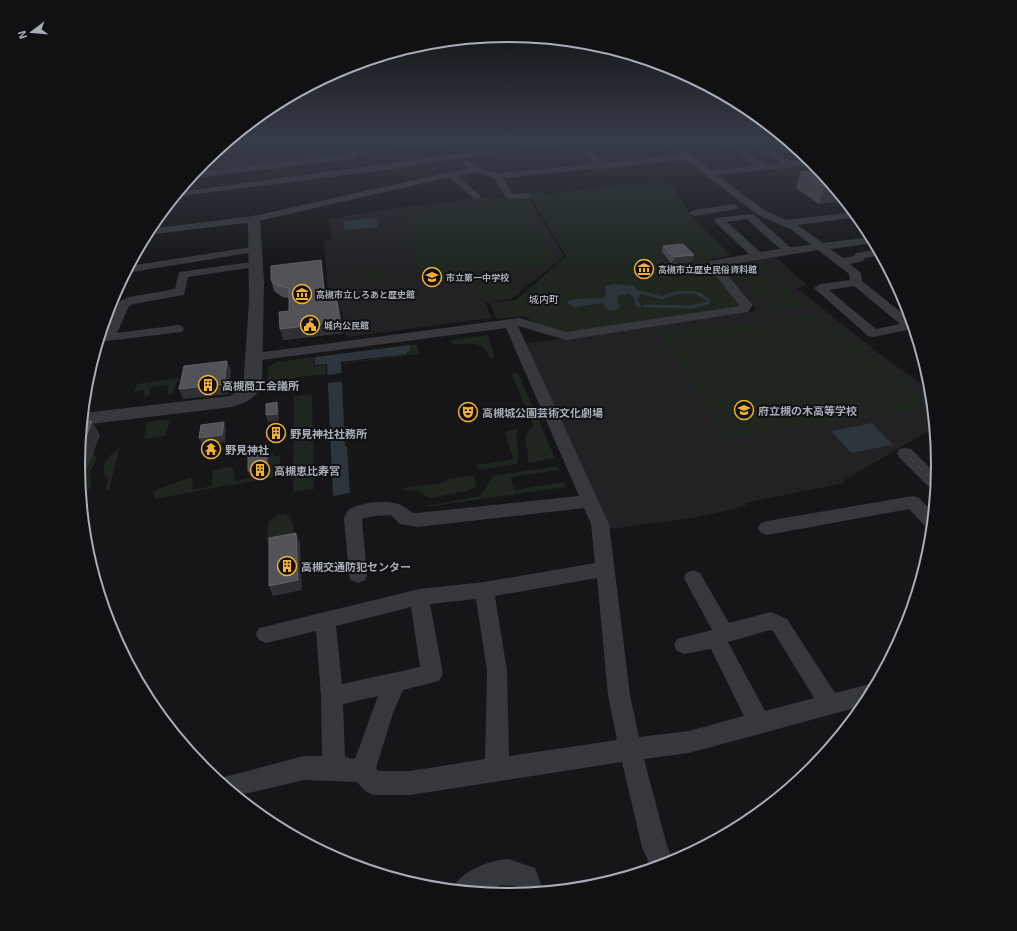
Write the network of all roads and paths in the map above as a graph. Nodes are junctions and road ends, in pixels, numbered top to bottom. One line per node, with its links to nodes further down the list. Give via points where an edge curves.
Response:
1 (233, 182): 7 (street)
2 (265, 182): 7 (street)
3 (414, 182): 14 (street)
4 (460, 182): 8 (street, via 475,196)
5 (501, 182): 10 (street, via 510,197)
6 (721, 182): 11 (street)
7 (233, 187): 9 (street)
8 (488, 193)
9 (184, 194)
10 (528, 195)
11 (750, 204): 12 (street); 15 (street, via 771,218)
12 (694, 213)
13 (850, 216): 15 (street)
14 (254, 219): 16 (street); 22 (street)
15 (787, 223): 18 (street)
16 (155, 231)
17 (867, 241): 18 (street)
18 (821, 247): 19 (street); 23 (street)
19 (788, 251): 21 (street); 21 (street, via 749,216 719,220)
20 (874, 253): 23 (street)
21 (757, 256): 26 (street, via 715,263 714,266 747,305 744,309 566,336 546,332 530,324)
22 (257, 257): 24 (street); 30 (street, via 183,274 180,292 129,300); 32 (street)
23 (841, 262): 25 (street, via 855,273)
24 (134, 269)
25 (856, 282): 27 (street); 28 (street, via 820,288 873,333)
26 (510, 323): 32 (street); 36 (street)
27 (908, 324)
28 (910, 328)
29 (178, 329): 31 (street)
30 (105, 336)
31 (104, 339)
32 (254, 357): 33 (street, via 252,388 248,394 237,400)
33 (88, 418)
34 (905, 453): 35 (street)
35 (932, 480)
36 (590, 501): 39 (street, via 600,524); 40 (street, via 424,520 406,519 394,509 360,512 353,518)
37 (928, 517): 38 (street, via 913,502)
38 (767, 528)
39 (604, 570): 42 (street); 53 (street, via 619,696)
40 (358, 575)
41 (692, 578): 46 (street)
42 (484, 590): 43 (street); 55 (street, via 497,671)
43 (419, 597): 44 (street); 48 (street, via 432,674)
44 (325, 619): 45 (street); 50 (street)
45 (266, 634)
46 (720, 636): 47 (street); 51 (street, via 771,621 780,625); 52 (street)
47 (684, 645)
48 (396, 682): 50 (street); 56 (street, via 382,712)
49 (865, 695): 51 (street)
50 (332, 696): 54 (street)
51 (830, 704): 52 (street)
52 (760, 724): 53 (street, via 689,742)
53 (630, 749): 55 (street); 58 (street)
54 (334, 768): 56 (street); 57 (street, via 304,768)
55 (497, 769): 56 (street, via 410,784 373,783)
56 (363, 771)
57 (231, 786)
58 (661, 861)
59 (472, 887): 60 (street, via 491,874 516,872 526,877)
60 (529, 888)

